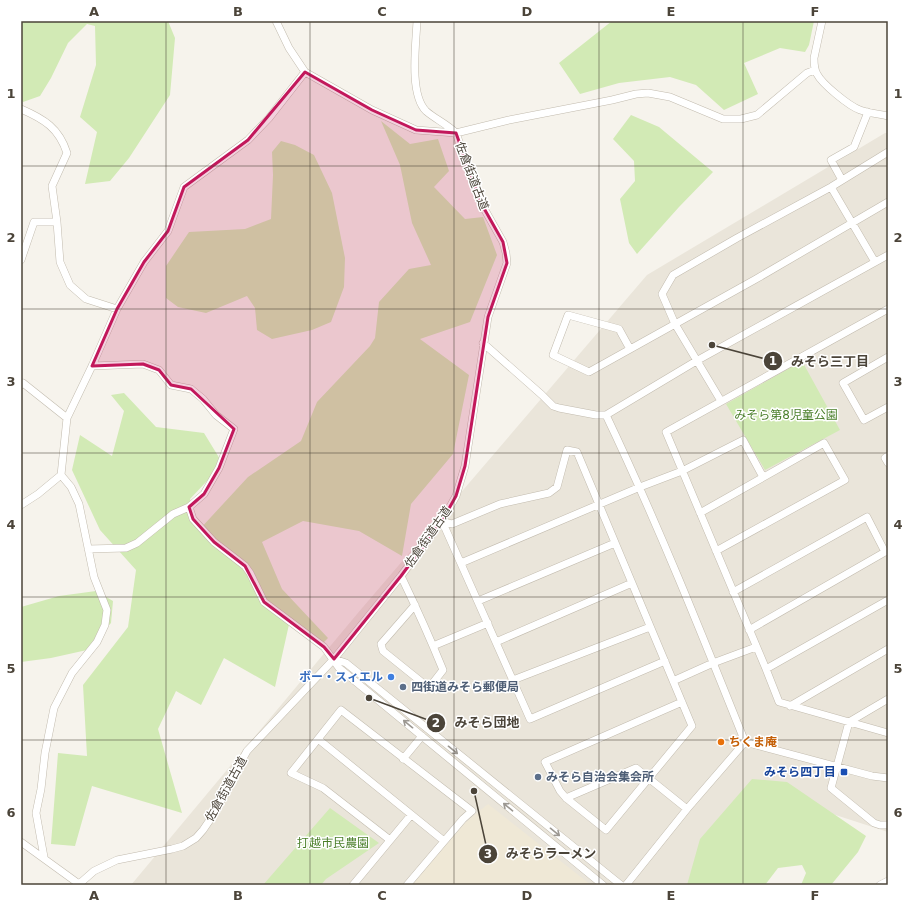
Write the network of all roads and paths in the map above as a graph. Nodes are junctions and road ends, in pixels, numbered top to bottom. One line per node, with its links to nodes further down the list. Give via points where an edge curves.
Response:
1 (276, 21): 5 (street)
2 (417, 21): 9 (street, 佐倉街道古道, via 416,82 419,99 427,112)
3 (822, 21): 4 (street, via 814,58)
4 (815, 70): 7 (street, via 821,80 849,104); 9 (street, via 807,73 757,115 750,117 723,119 670,97 648,93)
5 (304, 72): 9 (street, via 372,110 416,130); 19 (street, via 269,118 248,140 184,187 168,231 144,262)
6 (21, 109): 14 (street, via 40,117 58,133 64,143 67,153 52,186)
7 (868, 112): 8 (street); 11 (street, via 854,147 831,160)
8 (888, 116)
9 (456, 133): 22 (street, 佐倉街道古道, via 481,203 503,242 506,253 507,263 488,316)
10 (888, 152): 11 (street)
11 (842, 180): 12 (street)
12 (831, 187): 15 (street); 21 (street, via 673,275 662,294)
13 (888, 202): 15 (street)
14 (57, 222): 17 (street, via 34,222); 19 (street, via 60,262 70,285 86,299)
15 (853, 222): 18 (street); 21 (street)
16 (888, 255): 18 (street)
17 (21, 260)
18 (875, 262): 25 (street)
19 (117, 309): 26 (street)
20 (888, 309): 28 (street)
21 (675, 324): 23 (street); 25 (street)
22 (484, 343): 30 (street, via 553,406); 42 (street, 佐倉街道古道, via 465,466 456,496)
23 (630, 349): 23 (street, via 590,372 553,355 568,315 619,329)
24 (888, 358): 29 (street, via 843,383 864,420)
25 (698, 360): 28 (street); 30 (street)
26 (92, 366): 31 (street); 40 (street, via 143,364 159,370 171,385 192,389 216,415 234,429 219,468 204,494)
27 (21, 385): 31 (street, via 23,383)
28 (721, 401): 34 (street, via 666,432)
29 (888, 407)
30 (606, 415): 37 (street)
31 (67, 418): 35 (street)
32 (888, 456): 33 (street, via 885,458)
33 (888, 463)
34 (682, 471): 36 (street, via 743,440); 37 (street); 41 (street)
35 (61, 475): 38 (street); 44 (street, via 71,487 79,504)
36 (763, 477): 41 (street); 45 (street, via 824,443 845,480)
37 (640, 486): 39 (street); 62 (street)
38 (21, 505)
39 (599, 505): 42 (street, via 577,452 567,450 557,487 549,493 500,504 452,524); 43 (street); 46 (street)
40 (189, 507): 44 (street, via 173,514 137,543 126,548); 60 (street, via 193,519 214,542 245,566 264,602 324,648)
41 (700, 512): 45 (street)
42 (442, 521): 46 (street); 47 (street, 佐倉街道古道)
43 (615, 543): 48 (street); 51 (street)
44 (88, 549): 85 (street, via 94,577 107,610 106,617 98,642 72,673 54,708 36,813)
45 (716, 551): 49 (street)
46 (461, 563): 51 (street)
47 (401, 576): 52 (street); 60 (street, 佐倉街道古道)
48 (632, 583): 54 (street); 56 (street)
49 (733, 592): 55 (street); 55 (street, via 867,517 885,552)
50 (888, 600): 63 (street)
51 (478, 601): 53 (street)
52 (415, 605): 57 (street); 57 (street, via 381,644 383,652 429,688 443,670)
53 (488, 623): 56 (street); 57 (street)
54 (650, 627): 61 (street); 64 (street)
55 (749, 630): 58 (street)
56 (496, 642): 64 (street)
57 (433, 646)
58 (756, 647): 62 (street); 63 (street)
59 (888, 650): 68 (street)
60 (334, 659): 71 (street, one-way to 60, via 339,668); 87 (street, 佐倉街道古道, via 247,751 216,811 196,838 183,846 117,860 94,871); 91 (street, one-way to 91, via 346,663)
61 (665, 662): 64 (street, via 530,719); 65 (street)
62 (713, 663): 65 (street); 73 (street)
63 (766, 669): 68 (street, via 779,702)
64 (513, 680)
65 (673, 681): 67 (street)
66 (888, 699): 69 (street)
67 (682, 702): 76 (street, via 692,726); 78 (street, via 545,762)
68 (790, 706): 69 (street)
69 (849, 722): 70 (street); 75 (street)
70 (888, 733)
71 (422, 736): 74 (street); 90 (street, one-way to 71)
72 (318, 739): 74 (street, via 341,710); 80 (street); 82 (street, via 291,773 323,788)
73 (744, 742): 75 (street); 79 (street)
74 (403, 759): 83 (street, via 472,811)
75 (837, 766): 77 (street); 81 (street, via 831,788 874,822)
76 (649, 778): 78 (street, via 636,768); 78 (street, via 606,830); 79 (street)
77 (888, 778)
78 (566, 798)
79 (686, 809): 92 (street)
80 (411, 815): 82 (street); 83 (street)
81 (888, 825)
82 (390, 840): 88 (street)
83 (444, 841): 89 (street)
84 (21, 842): 85 (street)
85 (44, 857): 87 (street)
86 (888, 881): 93 (street)
87 (78, 885)
88 (353, 885)
89 (407, 885)
90 (603, 885)
91 (621, 885)
92 (626, 885)
93 (880, 885)

